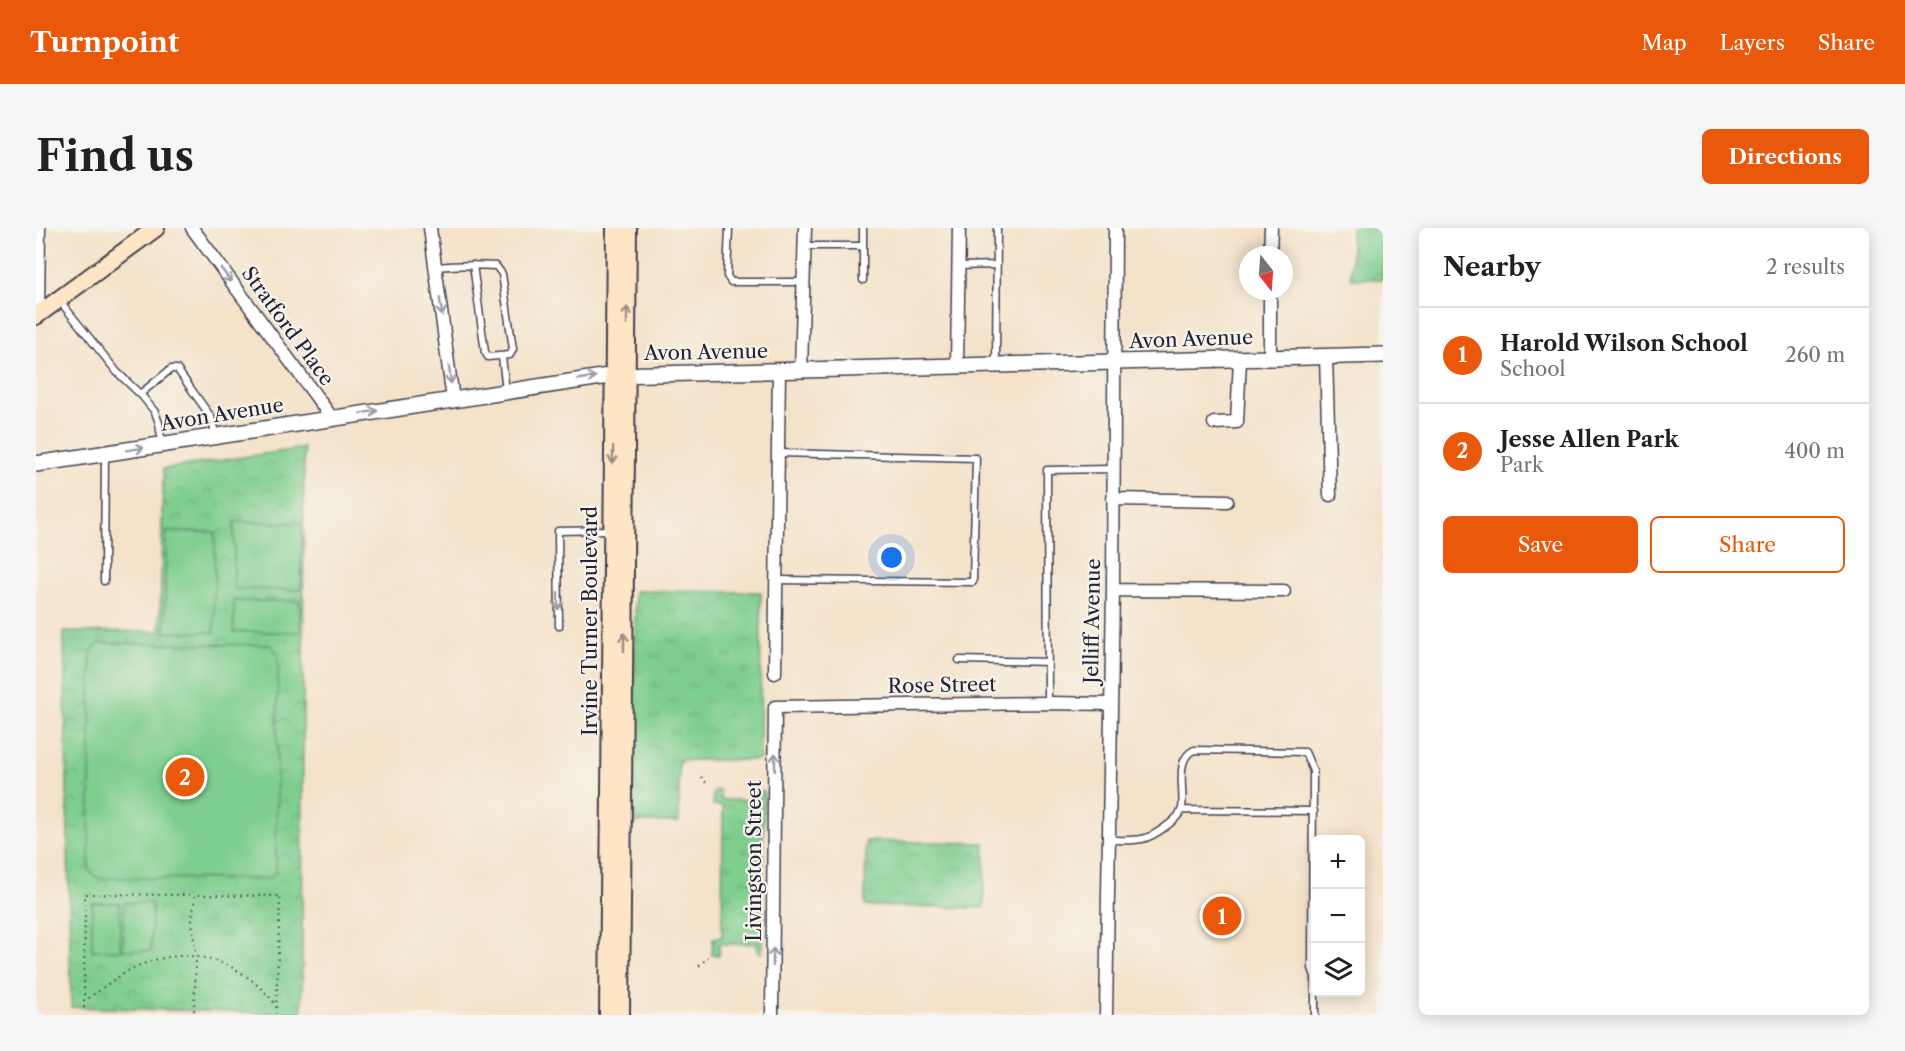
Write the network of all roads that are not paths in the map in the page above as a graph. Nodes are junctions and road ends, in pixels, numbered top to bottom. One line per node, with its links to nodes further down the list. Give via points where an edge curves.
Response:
1 (39, 228): 25 (street)
2 (156, 228): 23 (main road)
3 (192, 228): 40 (street, Stratford Place, one-way to 40)
4 (430, 228): 20 (street)
5 (615, 228): 36 (main road, Irvine Turner Boulevard)
6 (628, 228): 36 (main road, Irvine Turner Boulevard, one-way to 6)
7 (729, 228): 22 (lane, via 727,276 732,282)
8 (805, 228): 14 (street)
9 (863, 228): 15 (lane)
10 (959, 228): 19 (street)
11 (997, 228): 18 (lane)
12 (1115, 228): 31 (street, Jelliff Avenue)
13 (1271, 228): 16 (street)
14 (805, 246): 15 (lane); 22 (street)
15 (863, 246): 21 (lane)
16 (1270, 246)
17 (473, 265): 20 (lane); 28 (lane, via 485,352 488,357); 28 (lane, via 496,266 502,274 513,349 510,355)
18 (997, 265): 19 (lane); 32 (lane)
19 (959, 266): 33 (street)
20 (435, 267): 39 (street, one-way to 39)
21 (864, 280)
22 (804, 282): 34 (street)
23 (59, 299): 25 (main road); 38 (lane, via 117,372)
24 (1270, 300): 29 (street)
25 (37, 315)
26 (1383, 355): 27 (street, Avon Avenue)
27 (1326, 356): 29 (street, Avon Avenue); 48 (street)
28 (502, 357): 37 (lane)
29 (1270, 358): 30 (street, Avon Avenue)
30 (1240, 359): 31 (street, Avon Avenue); 41 (street, via 1238,422)
31 (1114, 362): 32 (street, Avon Avenue); 47 (street, Jelliff Avenue)
32 (996, 365): 33 (street, Avon Avenue)
33 (957, 366): 34 (street, Avon Avenue)
34 (801, 370): 35 (street, Avon Avenue)
35 (779, 371): 36 (street, Avon Avenue); 45 (street)
36 (621, 375): 37 (street, Avon Avenue, one-way to 36); 51 (main road, Irvine Turner Boulevard, one-way to 51); 67 (main road, Irvine Turner Boulevard, one-way to 36)
37 (506, 391): 39 (street, Avon Avenue)
38 (140, 394): 42 (lane, via 171,369 177,369 211,417); 43 (lane, via 155,412)
39 (453, 400): 40 (street, Avon Avenue, one-way to 39)
40 (332, 418): 42 (street, Avon Avenue)
41 (1214, 423)
42 (216, 436): 43 (street, Avon Avenue)
43 (162, 444): 44 (street, Avon Avenue, one-way to 43)
44 (105, 453): 46 (street, Avon Avenue); 53 (lane)
45 (779, 453): 52 (street); 52 (lane, via 976,458 974,560 973,582)
46 (36, 464)
47 (1113, 469): 49 (street, Jelliff Avenue); 58 (lane, via 1047,470)
48 (1330, 495)
49 (1113, 499): 50 (street); 54 (street, Jelliff Avenue)
50 (1227, 501)
51 (611, 530): 56 (lane, one-way to 56, via 558,531); 66 (main road, Irvine Turner Boulevard)
52 (776, 580): 59 (street)
53 (104, 581)
54 (1113, 590): 55 (street); 61 (street, Jelliff Avenue)
55 (1284, 591)
56 (559, 626)
57 (958, 660): 58 (lane)
58 (1048, 662): 60 (lane)
59 (775, 673)
60 (1048, 703): 61 (street, Rose Street); 62 (street, Rose Street)
61 (1110, 704): 65 (street, Jelliff Avenue)
62 (775, 707): 68 (street, Livingston Street, one-way to 62)
63 (1182, 810): 64 (lane); 64 (lane, via 1184,760 1194,750 1305,752 1313,771); 65 (lane, via 1143,839)
64 (1314, 811): 70 (lane)
65 (1108, 840): 69 (street, Jelliff Avenue)
66 (608, 1015)
67 (621, 1015)
68 (772, 1015)
69 (1106, 1015)
70 (1314, 1015)

